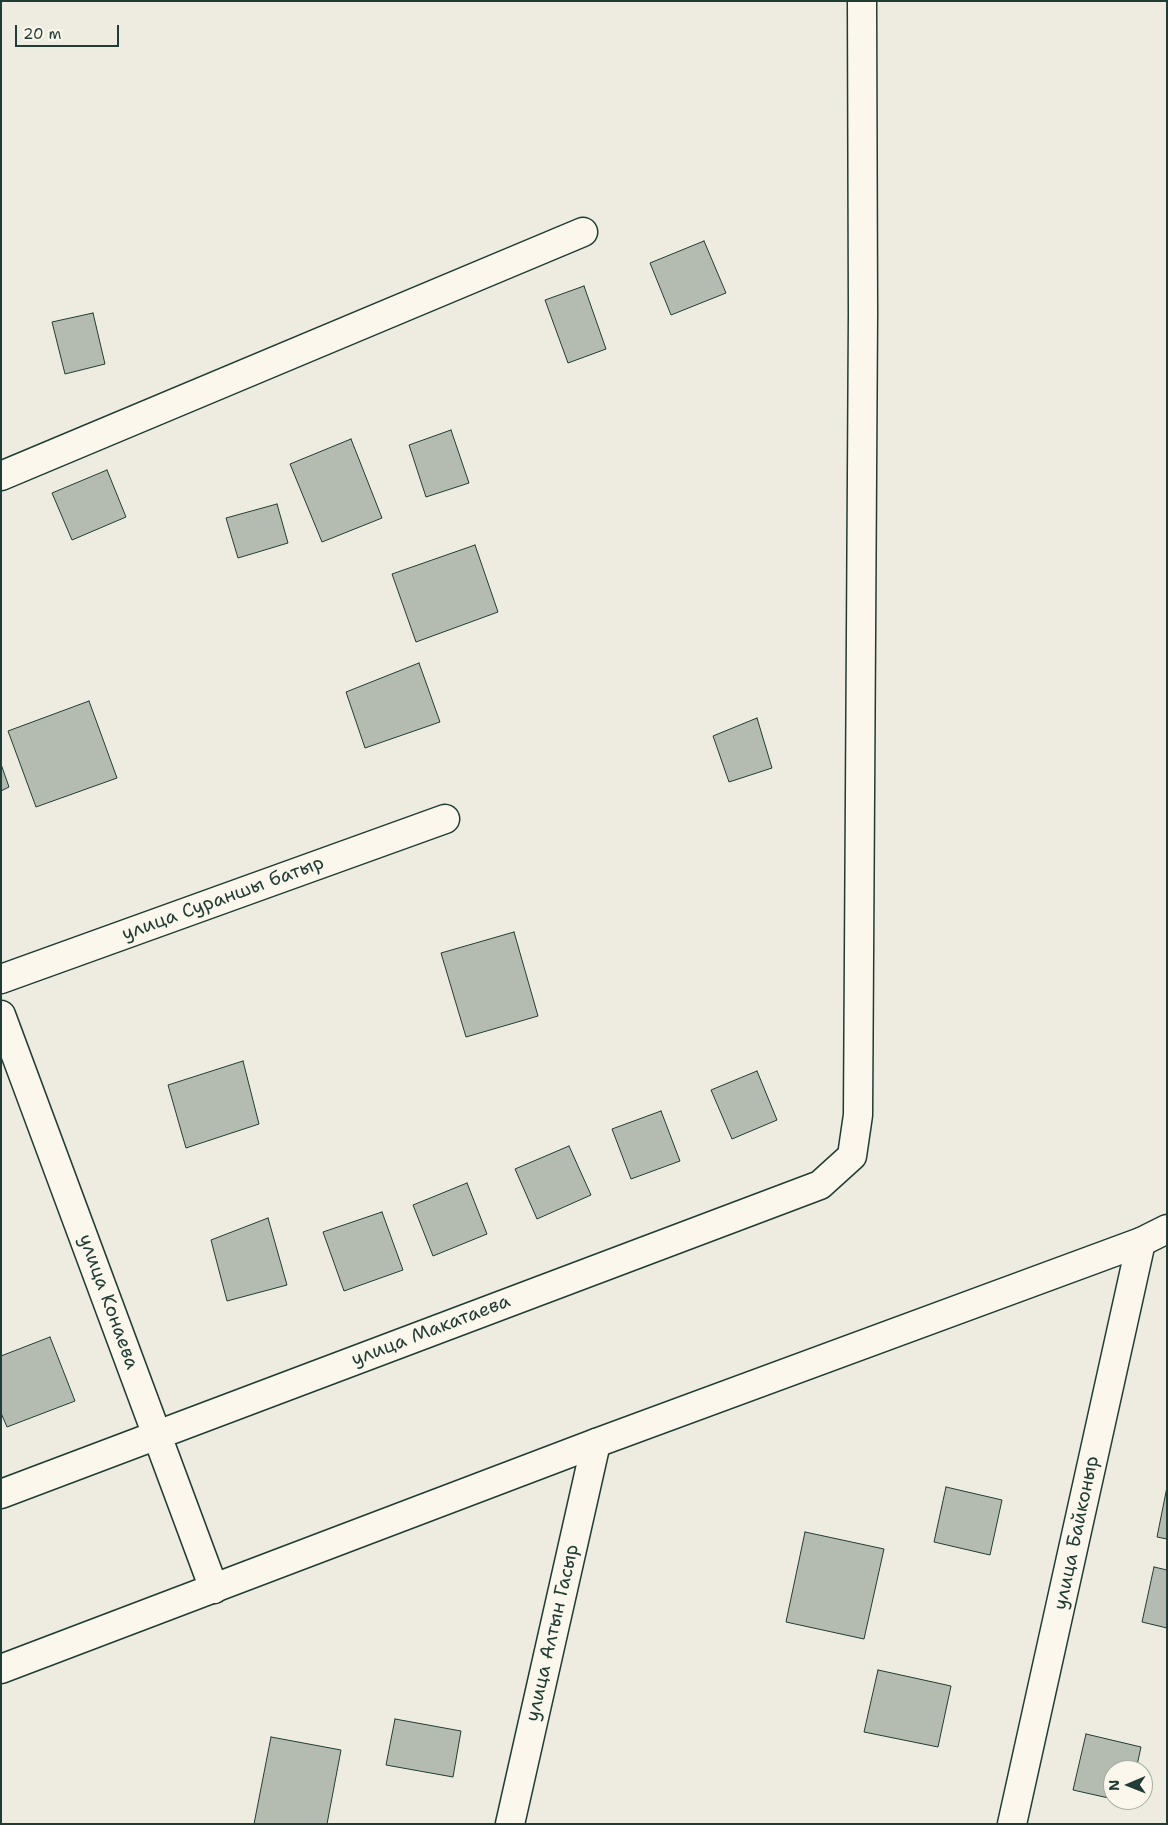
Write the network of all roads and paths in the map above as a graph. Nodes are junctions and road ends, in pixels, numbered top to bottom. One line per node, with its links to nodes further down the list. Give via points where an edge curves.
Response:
1 (862, 1): 9 (street, улица Макатаева, via 858,1105 852,1156 820,1185)
2 (583, 232): 3 (street)
3 (1, 476)
4 (445, 819): 5 (street, улица Сураншы батыр)
5 (1, 979)
6 (1, 1016): 9 (street, улица Конаева)
7 (1167, 1229): 8 (street)
8 (1141, 1242): 10 (street); 15 (street, улица Байконыр)
9 (157, 1434): 11 (street, улица Макатаева); 12 (street, улица Конаева)
10 (596, 1443): 12 (street); 14 (street, улица Алтын Гасыр)
11 (1, 1494)
12 (214, 1589): 13 (street)
13 (1, 1669)
14 (510, 1824)
15 (1012, 1824)

